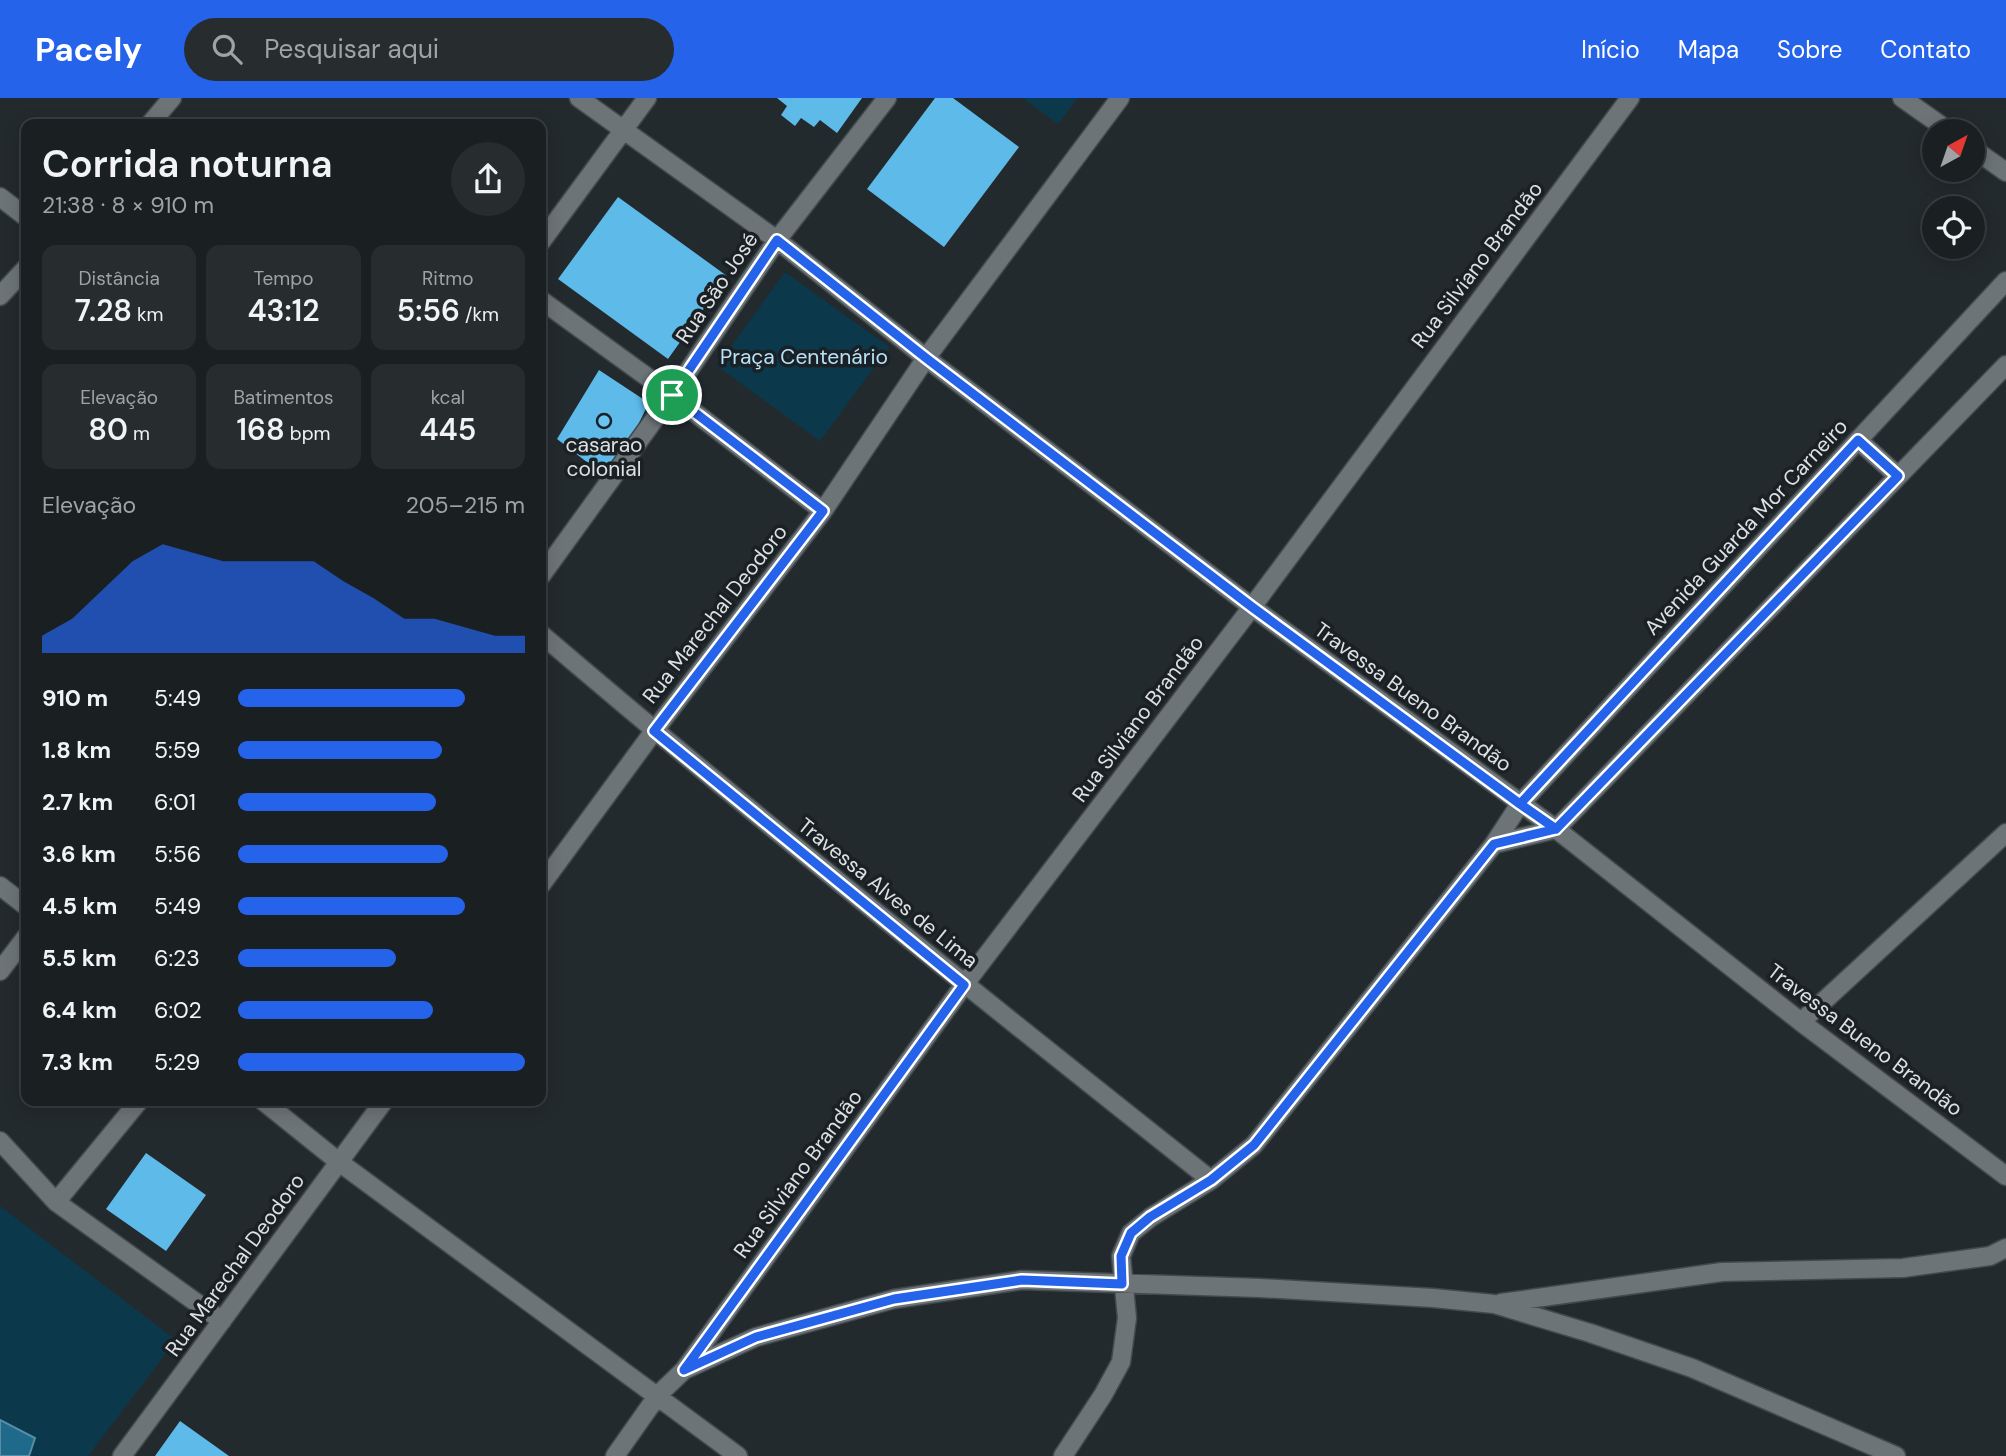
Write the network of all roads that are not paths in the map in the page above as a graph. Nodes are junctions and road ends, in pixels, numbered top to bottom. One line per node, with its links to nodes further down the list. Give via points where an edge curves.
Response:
1 (172, 98): 8 (street)
2 (579, 98): 10 (street)
3 (647, 98): 10 (street)
4 (887, 98): 16 (street, Rua São José)
5 (1120, 98): 21 (street, Rua Marechal Deodoro)
6 (1630, 98): 28 (street, Rua Silviano Brandão)
7 (1902, 98): 9 (street)
8 (154, 119)
9 (1932, 119)
10 (622, 131): 15 (street); 16 (street)
11 (1985, 157): 12 (street)
12 (2006, 172)
13 (0, 197): 14 (street)
14 (21, 213)
15 (546, 236)
16 (777, 240): 21 (street); 23 (street, Rua São José)
17 (21, 273): 19 (street)
18 (2006, 281): 24 (street, Avenida Guarda Mor Carneiro)
19 (0, 296)
20 (546, 303): 23 (street)
21 (926, 358): 26 (street, Rua Marechal Deodoro); 28 (street, Travessa Bueno Brandão)
22 (2006, 365): 25 (street)
23 (672, 395): 26 (street); 27 (street, Rua São José)
24 (1858, 440): 25 (street); 31 (street, Avenida Guarda Mor Carneiro)
25 (1898, 476): 32 (street)
26 (823, 511): 30 (street, Rua Marechal Deodoro)
27 (546, 569)
28 (1252, 607): 31 (street, Travessa Bueno Brandão); 40 (street, Rua Silviano Brandão)
29 (546, 638): 30 (street, Travessa Alves de Lima)
30 (654, 731): 35 (street, Rua Marechal Deodoro); 40 (street, Travessa Alves de Lima)
31 (1520, 804): 32 (street, Travessa Bueno Brandão); 34 (street, Avenida Guarda Mor Carneiro)
32 (1556, 829): 34 (street); 41 (street, Travessa Bueno Brandão)
33 (2006, 833): 41 (street)
34 (1494, 844): 48 (street, Avenida Guarda Mor Carneiro, via 1254,1145)
35 (546, 879)
36 (0, 886): 37 (street)
37 (21, 902)
38 (21, 944): 39 (street)
39 (0, 971)
40 (964, 985): 48 (street, Travessa Alves de Lima); 54 (street, Rua Silviano Brandão)
41 (1801, 1022): 47 (street, Travessa Bueno Brandão)
42 (135, 1106): 49 (street)
43 (269, 1106): 46 (street)
44 (380, 1106): 46 (street, Rua Marechal Deodoro)
45 (0, 1141): 49 (street)
46 (339, 1162): 53 (street, Rua Marechal Deodoro); 55 (street)
47 (2006, 1176)
48 (1211, 1180): 51 (street, Avenida Guarda Mor Carneiro, via 1131,1233 1121,1256)
49 (56, 1202): 53 (street)
50 (2006, 1248): 52 (street, via 1990,1256 1903,1268 1722,1272)
51 (1122, 1284): 52 (street); 54 (street, via 1022,1280 894,1299 756,1337); 59 (street, Avenida Guarda Mor Carneiro, via 1127,1318 1121,1362)
52 (1494, 1304): 60 (street, via 1692,1368)
53 (222, 1321): 56 (street, Rua Marechal Deodoro)
54 (684, 1370): 55 (street)
55 (658, 1395): 57 (street); 58 (street)
56 (122, 1456)
57 (615, 1456)
58 (738, 1456)
59 (1063, 1456)
60 (1896, 1456)

